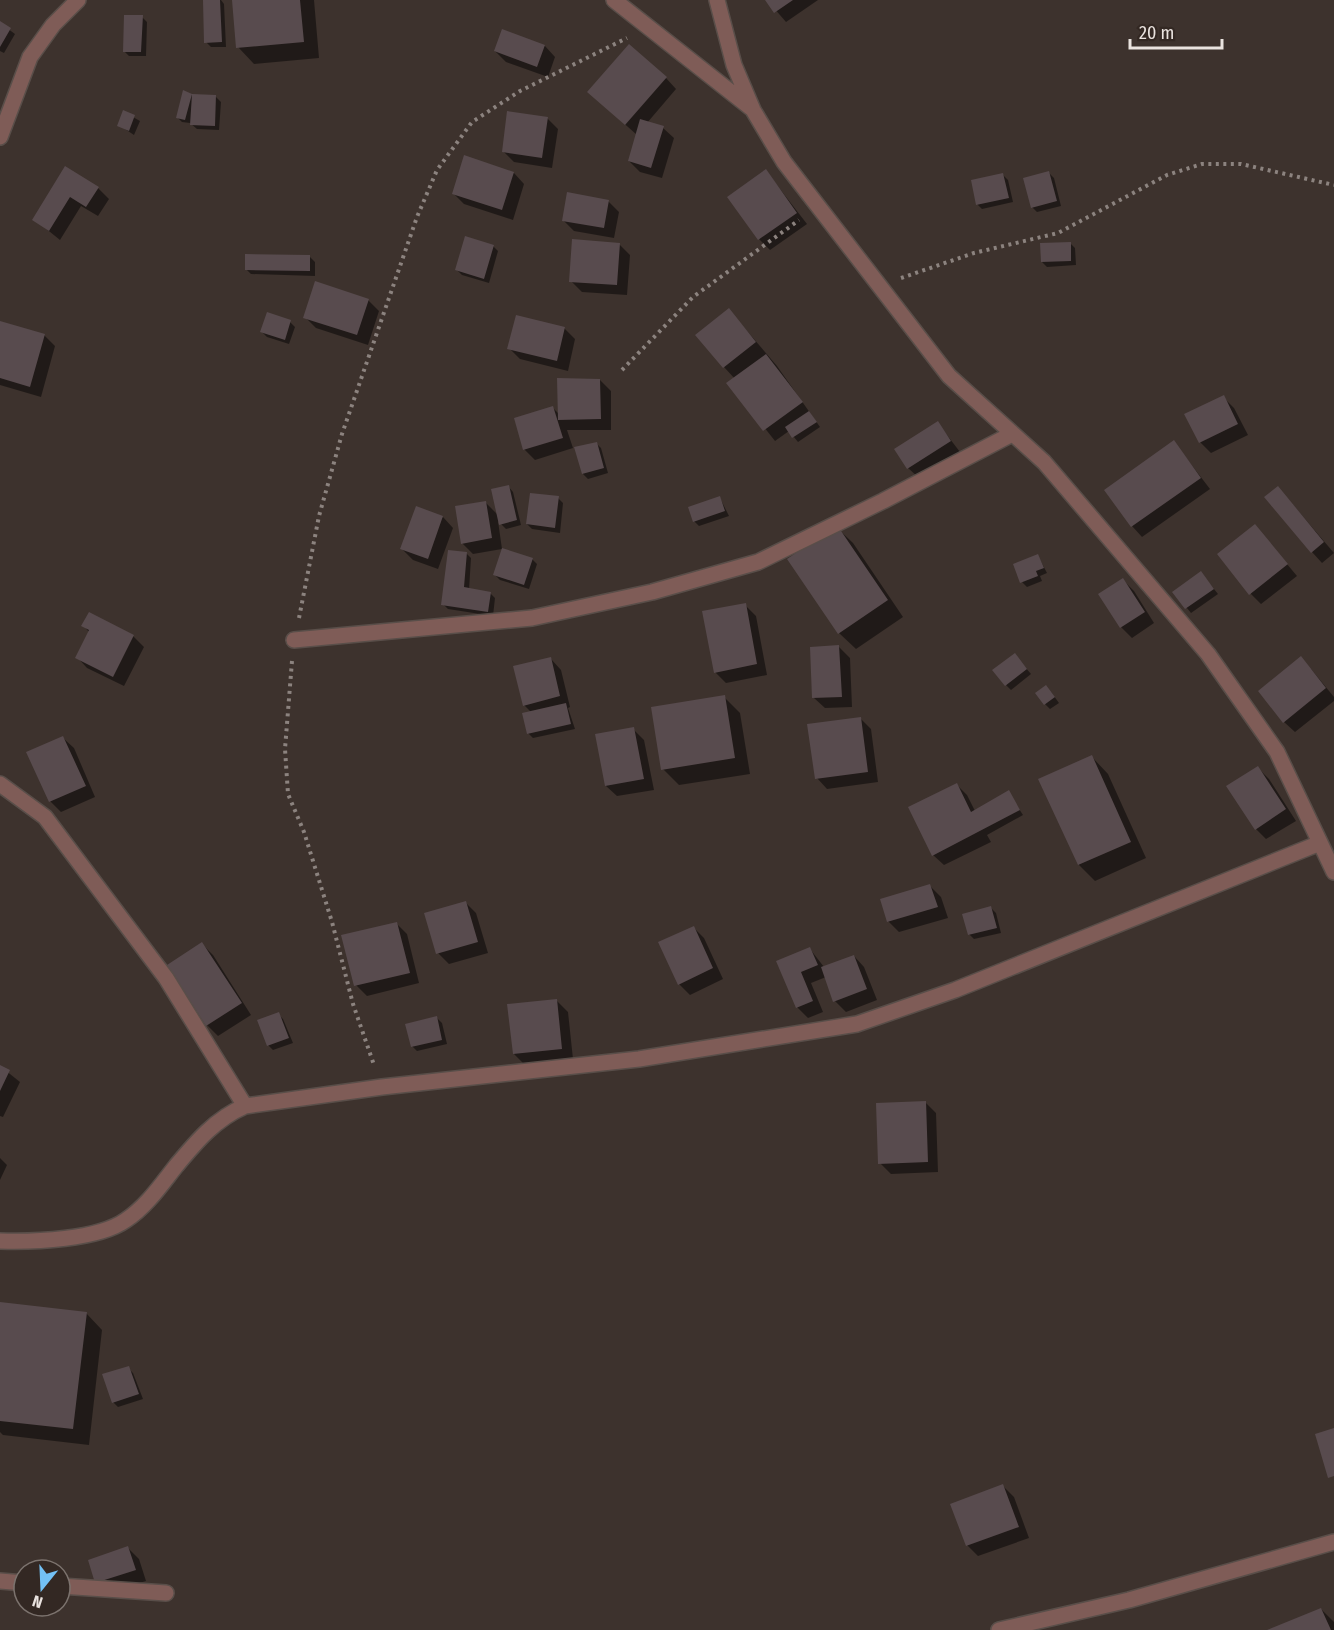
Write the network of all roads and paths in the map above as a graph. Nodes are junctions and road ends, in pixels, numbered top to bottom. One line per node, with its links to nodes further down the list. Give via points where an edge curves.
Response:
1 (78, 0): 6 (street, via 30,57)
2 (615, 0): 4 (street)
3 (717, 0): 5 (street, via 734,65)
4 (647, 28): 5 (street); 12 (path, via 520,91 472,122 437,170 342,434 319,516)
5 (753, 110): 8 (street)
6 (0, 137)
7 (1334, 185): 9 (path, via 1241,164 1202,164 1167,176 1058,233 974,253)
8 (816, 207): 9 (street); 10 (path, via 693,297)
9 (880, 285): 11 (street, via 950,376)
10 (622, 370)
11 (1012, 434): 12 (street, via 758,562 652,592 532,618); 14 (street, via 1044,462 1208,654 1277,752)
12 (294, 640): 16 (path, via 285,749 288,794 304,832 352,1005)
13 (0, 784): 17 (street, via 45,817 166,978)
14 (1320, 843): 15 (street); 16 (street, via 956,990 857,1024 639,1059)
15 (1332, 864)
16 (382, 1087): 17 (street)
17 (244, 1106): 18 (street, via 201,1136 156,1191 125,1221 86,1236)
18 (0, 1241)
19 (1334, 1542): 22 (street, via 1129,1600)
20 (72, 1587): 21 (street)
21 (165, 1593)
22 (999, 1630)

